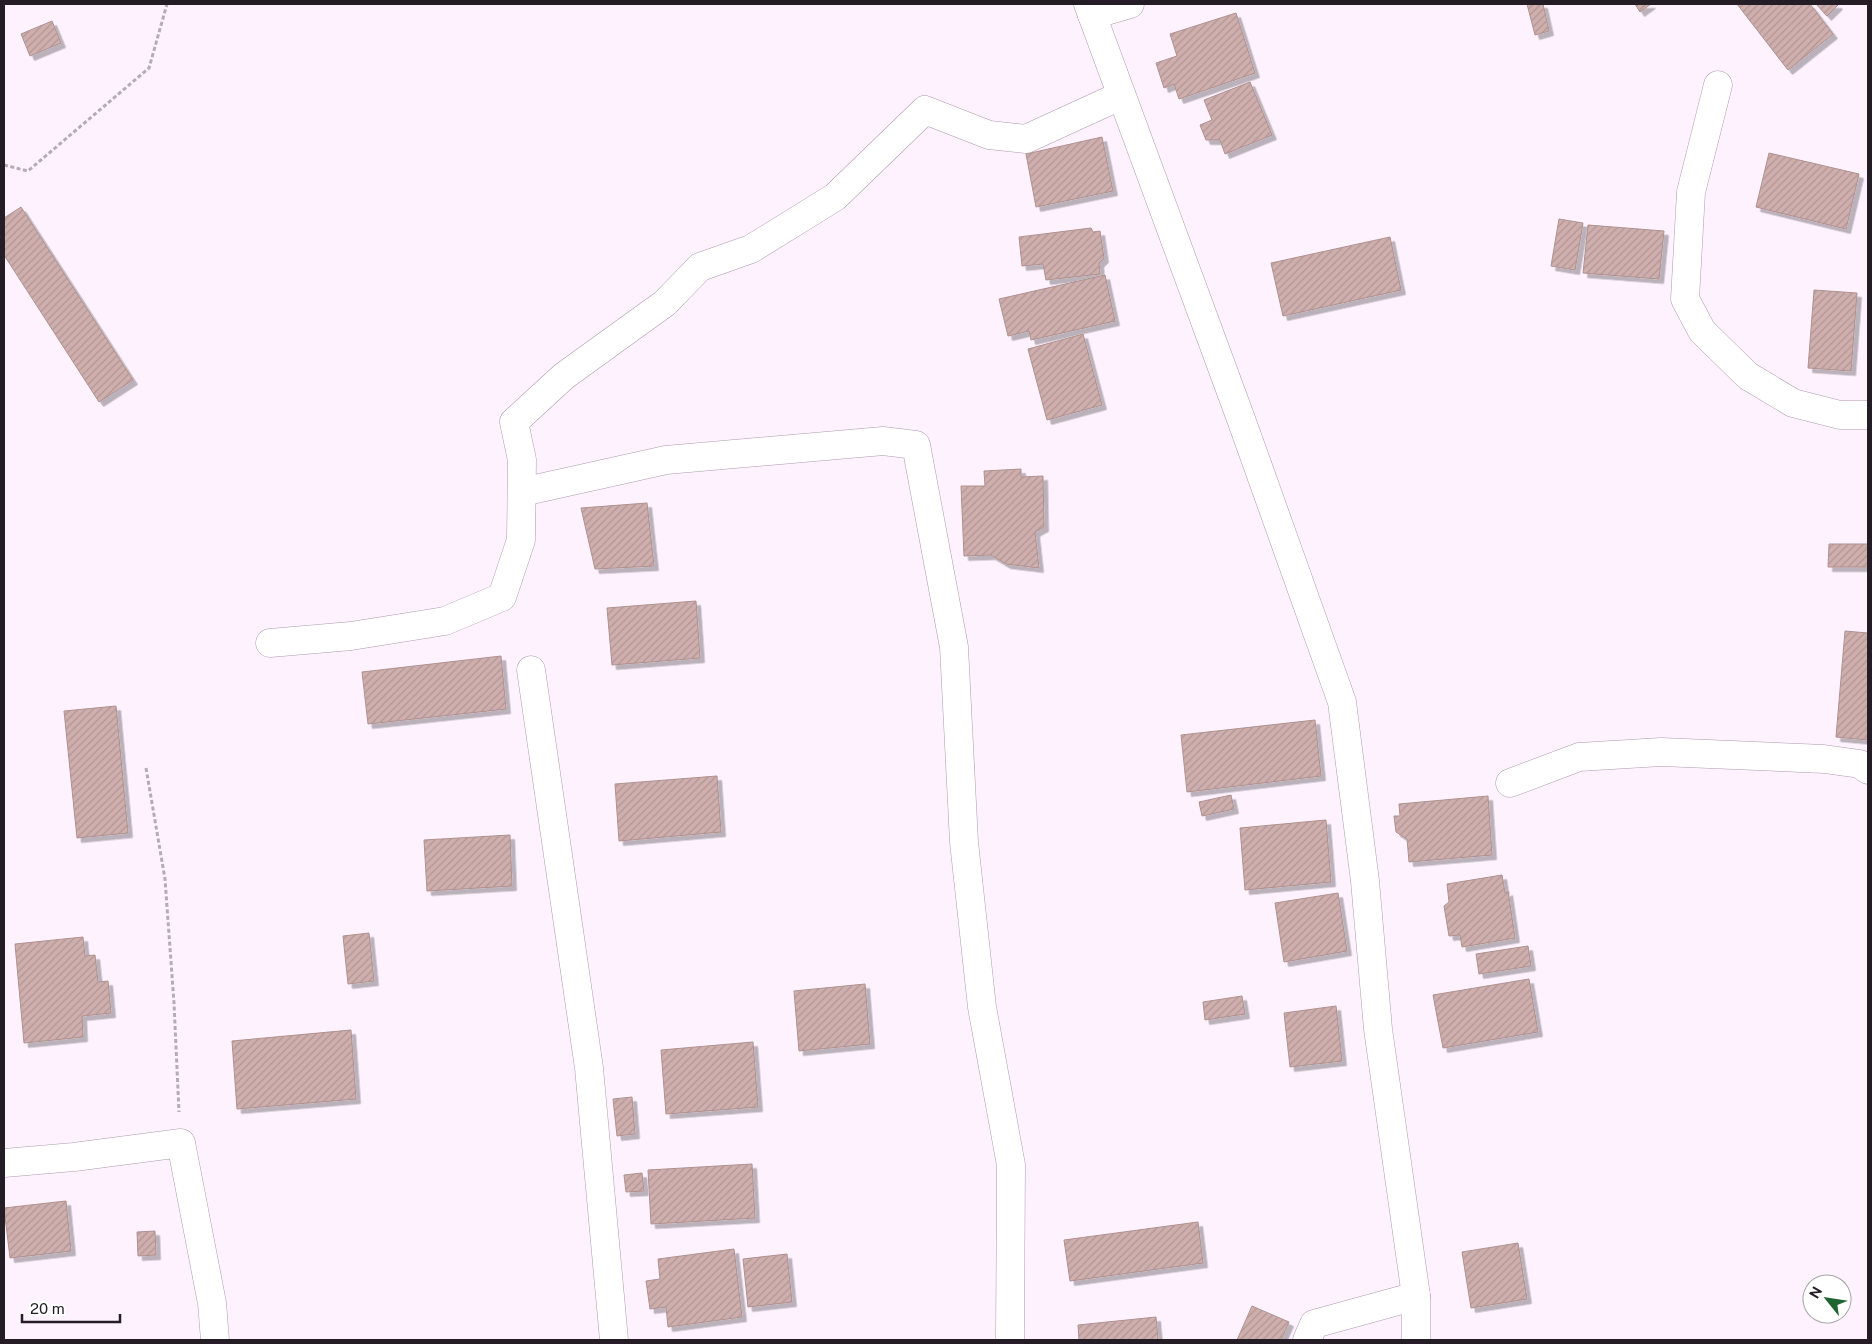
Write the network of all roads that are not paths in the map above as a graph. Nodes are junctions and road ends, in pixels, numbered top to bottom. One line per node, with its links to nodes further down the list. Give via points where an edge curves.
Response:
1 (1130, 4): 2 (street)
2 (1090, 10): 12 (street, via 1342,702 1365,881 1378,1029)
3 (1718, 85): 5 (street, via 1691,192 1685,298 1702,331 1748,376 1793,403 1840,415)
4 (1109, 101): 6 (street, via 1026,139 989,135 925,110 834,197 751,249 700,267 664,302 564,376 514,422 522,460)
5 (1868, 415)
6 (522, 492): 7 (street, via 522,540 502,597 445,621 351,636); 15 (street, via 666,460 883,441 916,445 954,647 964,842 982,1007 1011,1164)
7 (270, 643)
8 (531, 670): 14 (street, via 589,1068)
9 (1868, 770): 10 (street, via 1860,764 1824,760 1661,752 1579,756)
10 (1510, 783)
11 (4, 1163): 13 (street, via 181,1143 212,1303)
12 (1416, 1296): 16 (street, via 1314,1324); 17 (street)
13 (215, 1340)
14 (614, 1340)
15 (1010, 1340)
16 (1306, 1340)
17 (1416, 1340)

